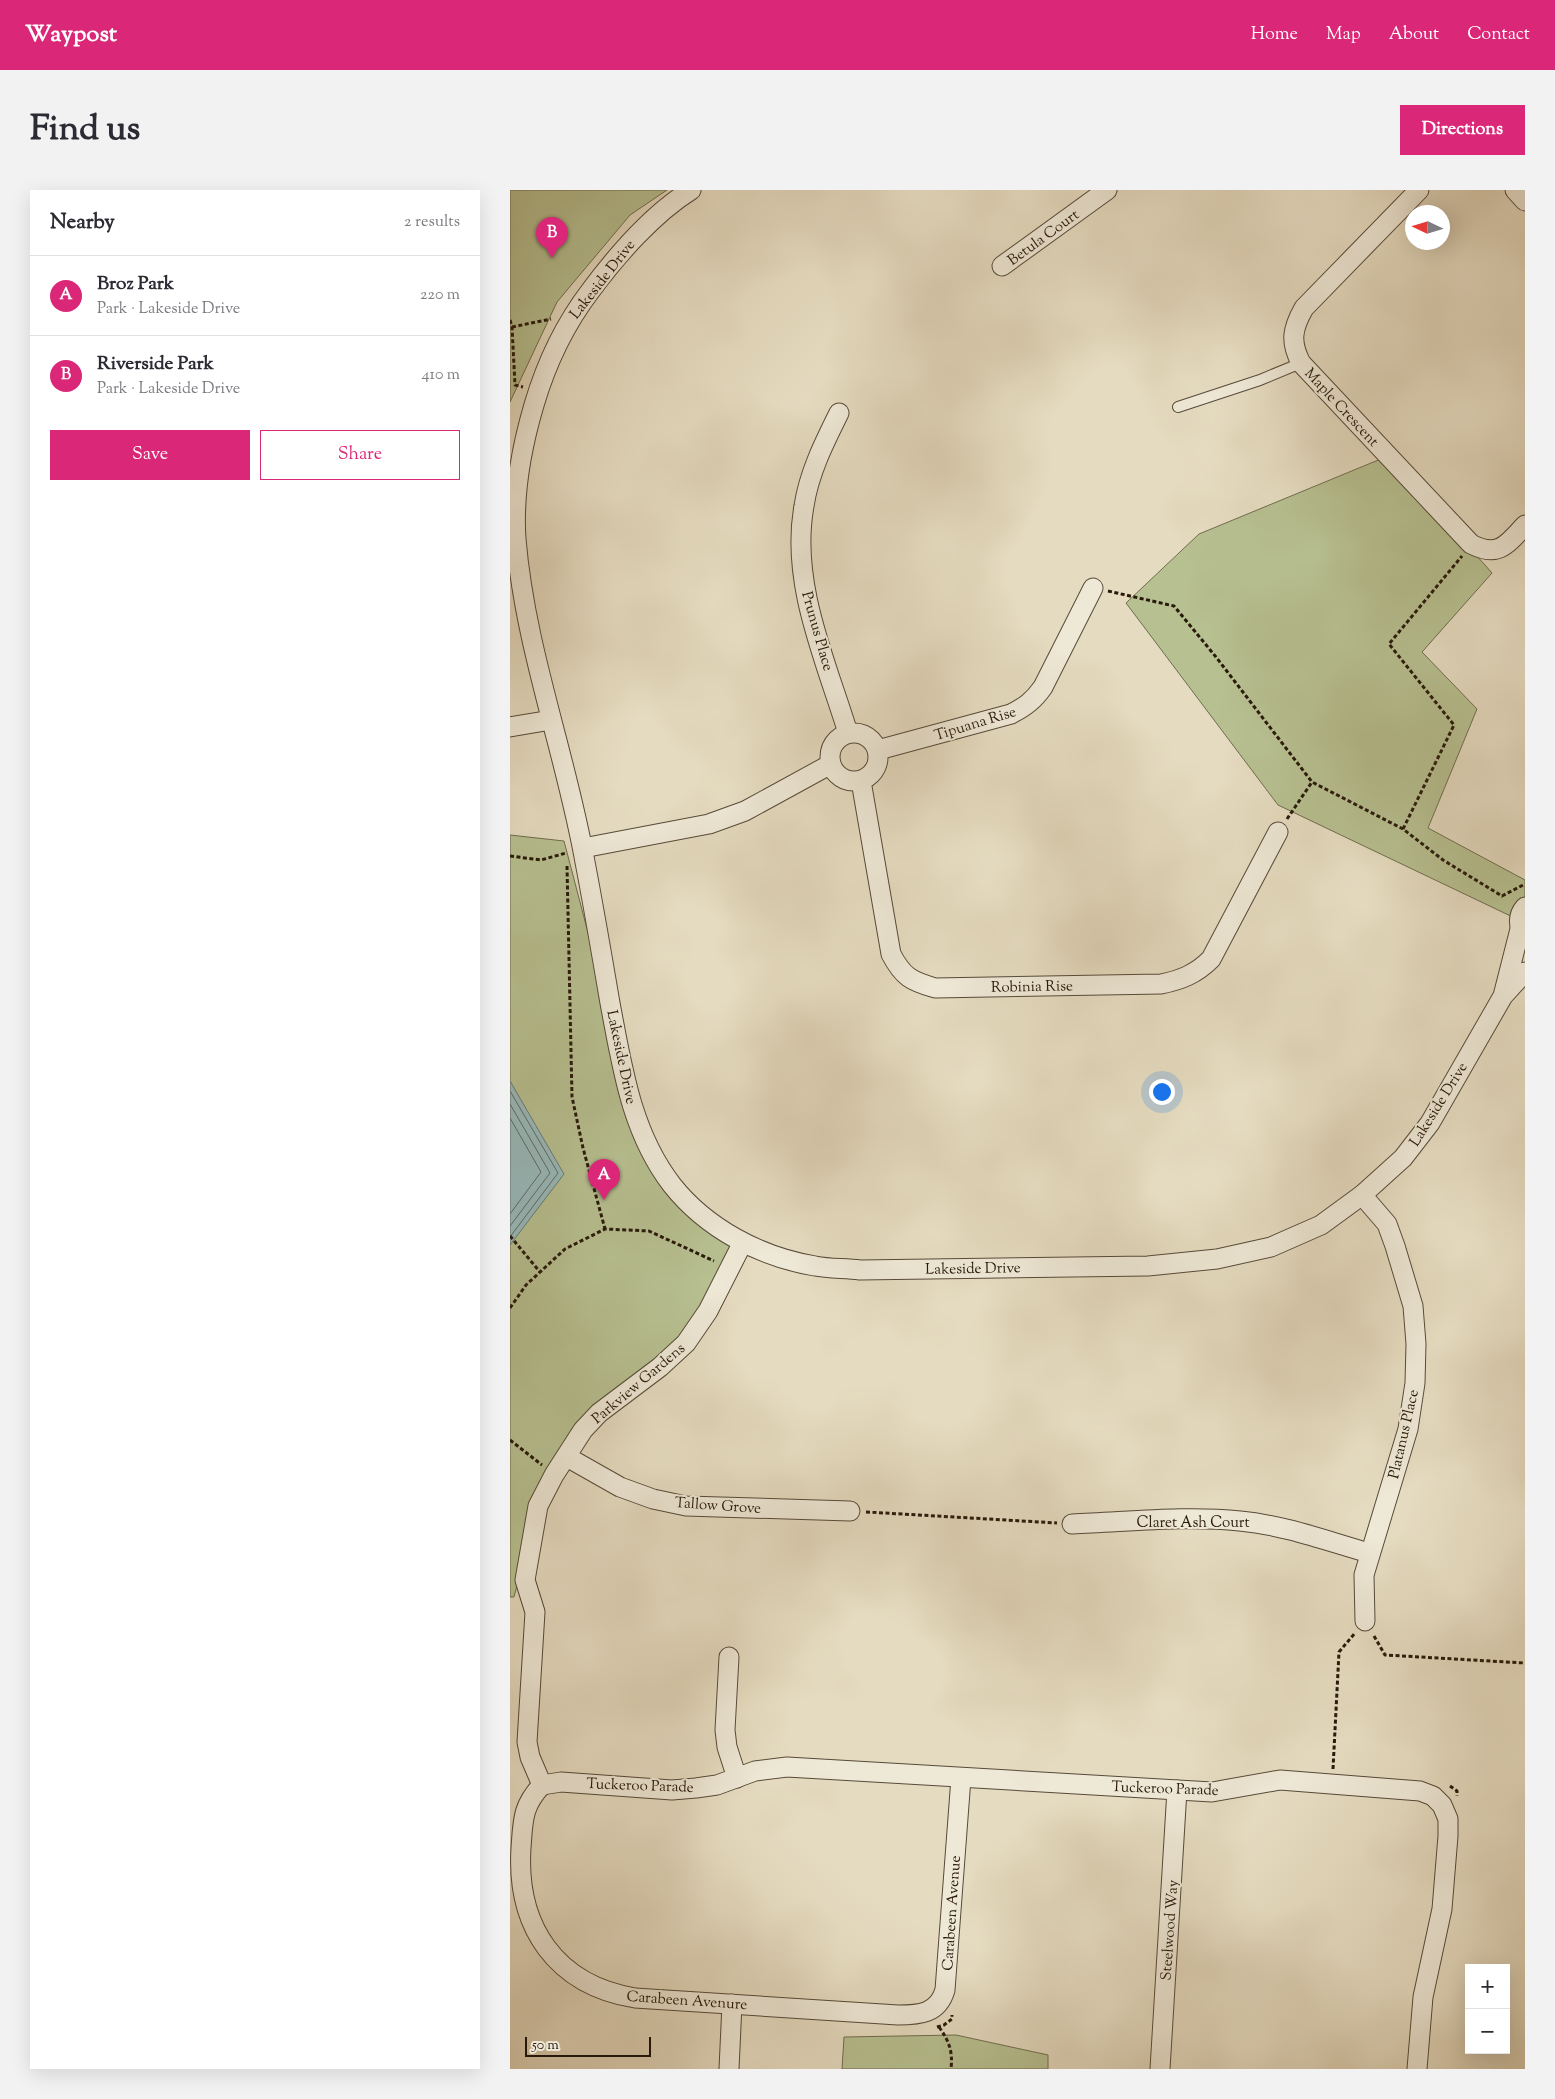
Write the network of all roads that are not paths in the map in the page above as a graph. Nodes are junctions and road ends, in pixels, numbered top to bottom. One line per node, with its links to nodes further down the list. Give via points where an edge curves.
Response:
1 (691, 190): 12 (street, Lakeside Drive, via 632,240 573,314 550,359 525,436 517,484 516,537 522,590)
2 (1107, 190): 6 (street, Betula Court)
3 (1419, 190): 7 (street, Maple Crescent, via 1304,308 1295,323 1293,337)
4 (1515, 190): 5 (street)
5 (1525, 201)
6 (1002, 266)
7 (1301, 363): 8 (lane); 10 (street, Maple Crescent, via 1472,544 1484,551 1496,550 1507,545)
8 (1178, 407)
9 (839, 413): 14 (street, Prunus Place, via 810,480 804,507 802,544 808,604)
10 (1525, 525)
11 (1094, 588): 15 (street, Tipuana Rise, via 1043,687 1024,708)
12 (551, 720): 13 (street); 19 (street, Lakeside Drive)
13 (510, 726)
14 (848, 733): 15 (street, via 866,735); 16 (street, via 833,745)
15 (878, 750): 17 (street, via 876,769)
16 (830, 764): 17 (street, via 842,778); 19 (street, via 728,818)
17 (860, 781): 18 (street, Robinia Rise, via 892,954 907,977 935,988 1161,984 1189,976 1211,959)
18 (1278, 832)
19 (574, 851): 25 (street, Lakeside Drive, via 630,1103 652,1155 673,1186 702,1214)
20 (1525, 907): 21 (street, Lakeside Drive, via 1519,920)
21 (1522, 934): 23 (street, Lakeside Drive)
22 (1525, 972): 23 (street, Lakeside Drive)
23 (1503, 996): 24 (street, Lakeside Drive, via 1430,1123 1403,1158)
24 (1362, 1196): 25 (street, Lakeside Drive, via 1321,1226 1271,1247 1217,1260 1148,1266 860,1270 814,1266); 29 (street, Platanus Place, via 1387,1224 1412,1306 1416,1344 1415,1383 1408,1429)
25 (742, 1244): 26 (street, Parkview Gardens, via 708,1311 686,1344 599,1413 583,1430)
26 (567, 1457): 27 (street, Tallow Grove, via 620,1487 686,1506); 34 (street, Parkview Gardens, via 538,1506 525,1580 535,1612 527,1742)
27 (850, 1511)
28 (1072, 1524): 29 (street, Claret Ash Court, via 1239,1520)
29 (1370, 1552): 30 (street, Platanus Place, via 1364,1576)
30 (1365, 1621)
31 (729, 1658): 32 (street, via 725,1730)
32 (737, 1778): 33 (street, Tuckeroo Parade, via 755,1771 787,1767); 34 (street, Tuckeroo Parade, via 717,1785 672,1790 561,1782)
33 (961, 1778): 35 (street, Tuckeroo Parade); 37 (street, Carabeen Avenue, via 945,1990 937,2006 929,2012)
34 (542, 1786): 36 (street, Carabeen Avenure, via 530,1798 524,1814 520,1871 531,1922 545,1947 561,1966 600,1990 618,1995)
35 (1177, 1790): 39 (street, Steelwood Way); 40 (street, Tuckeroo Parade, via 1212,1792 1280,1780 1420,1791 1442,1805 1448,1819 1442,1909 1423,1997)
36 (732, 2004): 37 (street, Carabeen Avenure); 38 (street)
37 (898, 2015)
38 (729, 2069)
39 (1160, 2069)
40 (1417, 2069)

